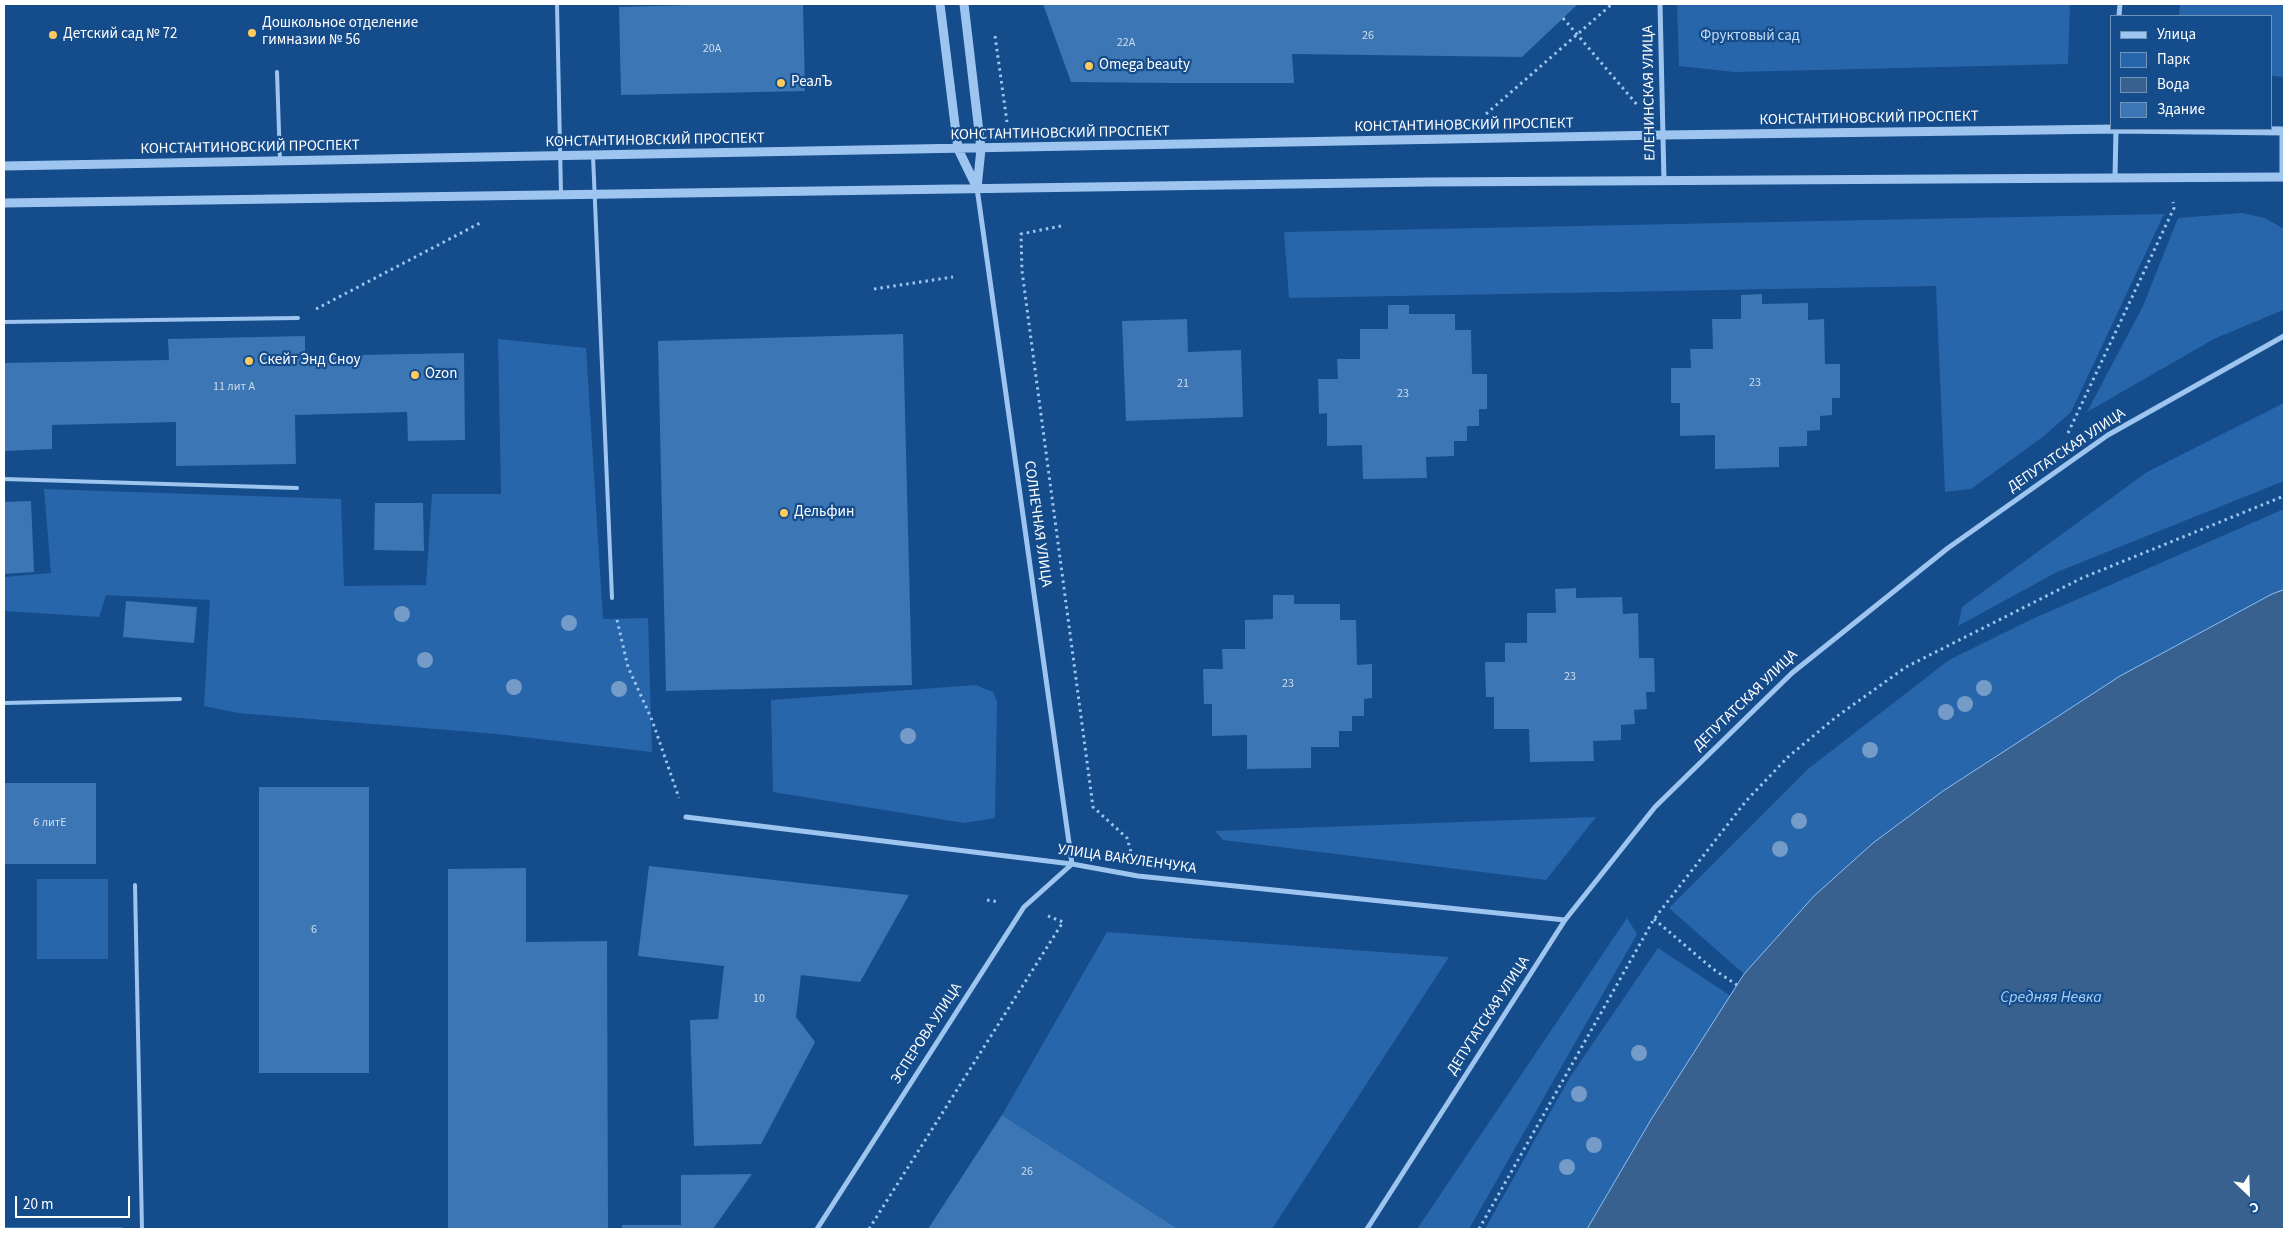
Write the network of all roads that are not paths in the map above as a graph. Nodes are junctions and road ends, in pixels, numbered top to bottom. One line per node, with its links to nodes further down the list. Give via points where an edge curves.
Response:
1 (557, 4): 14 (lane)
2 (940, 4): 11 (street)
3 (964, 4): 12 (street)
4 (1660, 4): 10 (street, ЕЛЕНИНСКАЯ УЛИЦА)
5 (277, 72): 15 (lane)
6 (2110, 129): 10 (street, КОНСТАНТИНОВСКИЙ ПРОСПЕКТ)
7 (2116, 130): 18 (street)
8 (2200, 130): 9 (street, КОНСТАНТИНОВСКИЙ ПРОСПЕКТ)
9 (2283, 131): 17 (street)
10 (1662, 135): 12 (street, КОНСТАНТИНОВСКИЙ ПРОСПЕКТ); 19 (street, ЕЛЕНИНСКАЯ УЛИЦА)
11 (958, 149): 12 (street, КОНСТАНТИНОВСКИЙ ПРОСПЕКТ); 13 (street, КОНСТАНТИНОВСКИЙ ПРОСПЕКТ); 20 (street)
12 (981, 149): 20 (street)
13 (593, 155): 14 (street, КОНСТАНТИНОВСКИЙ ПРОСПЕКТ); 21 (lane)
14 (560, 156): 15 (street, КОНСТАНТИНОВСКИЙ ПРОСПЕКТ); 22 (lane)
15 (280, 161): 16 (street, КОНСТАНТИНОВСКИЙ ПРОСПЕКТ)
16 (4, 166)
17 (2284, 178): 18 (street)
18 (2115, 179): 19 (street)
19 (1664, 181): 20 (street)
20 (977, 188): 21 (street); 33 (street, СОЛНЕЧНАЯ УЛИЦА)
21 (596, 194): 22 (street); 29 (lane)
22 (561, 195): 23 (street)
23 (4, 203)
24 (298, 318): 25 (lane)
25 (4, 322)
26 (2284, 336): 35 (street, ДЕПУТАТСКАЯ УЛИЦА, via 2108,435 1948,548 1792,673 1655,807)
27 (4, 479): 28 (lane)
28 (297, 488)
29 (612, 598)
30 (180, 699): 31 (lane)
31 (4, 703)
32 (686, 817): 33 (street, УЛИЦА ВАКУЛЕНЧУКА)
33 (1072, 864): 35 (street, УЛИЦА ВАКУЛЕНЧУКА, via 1138,876); 37 (street, ЭСПЕРОВА УЛИЦА, via 1024,907)
34 (135, 885): 36 (lane)
35 (1566, 920): 38 (street, ДЕПУТАТСКАЯ УЛИЦА)
36 (142, 1229)
37 (817, 1229)
38 (1367, 1229)

